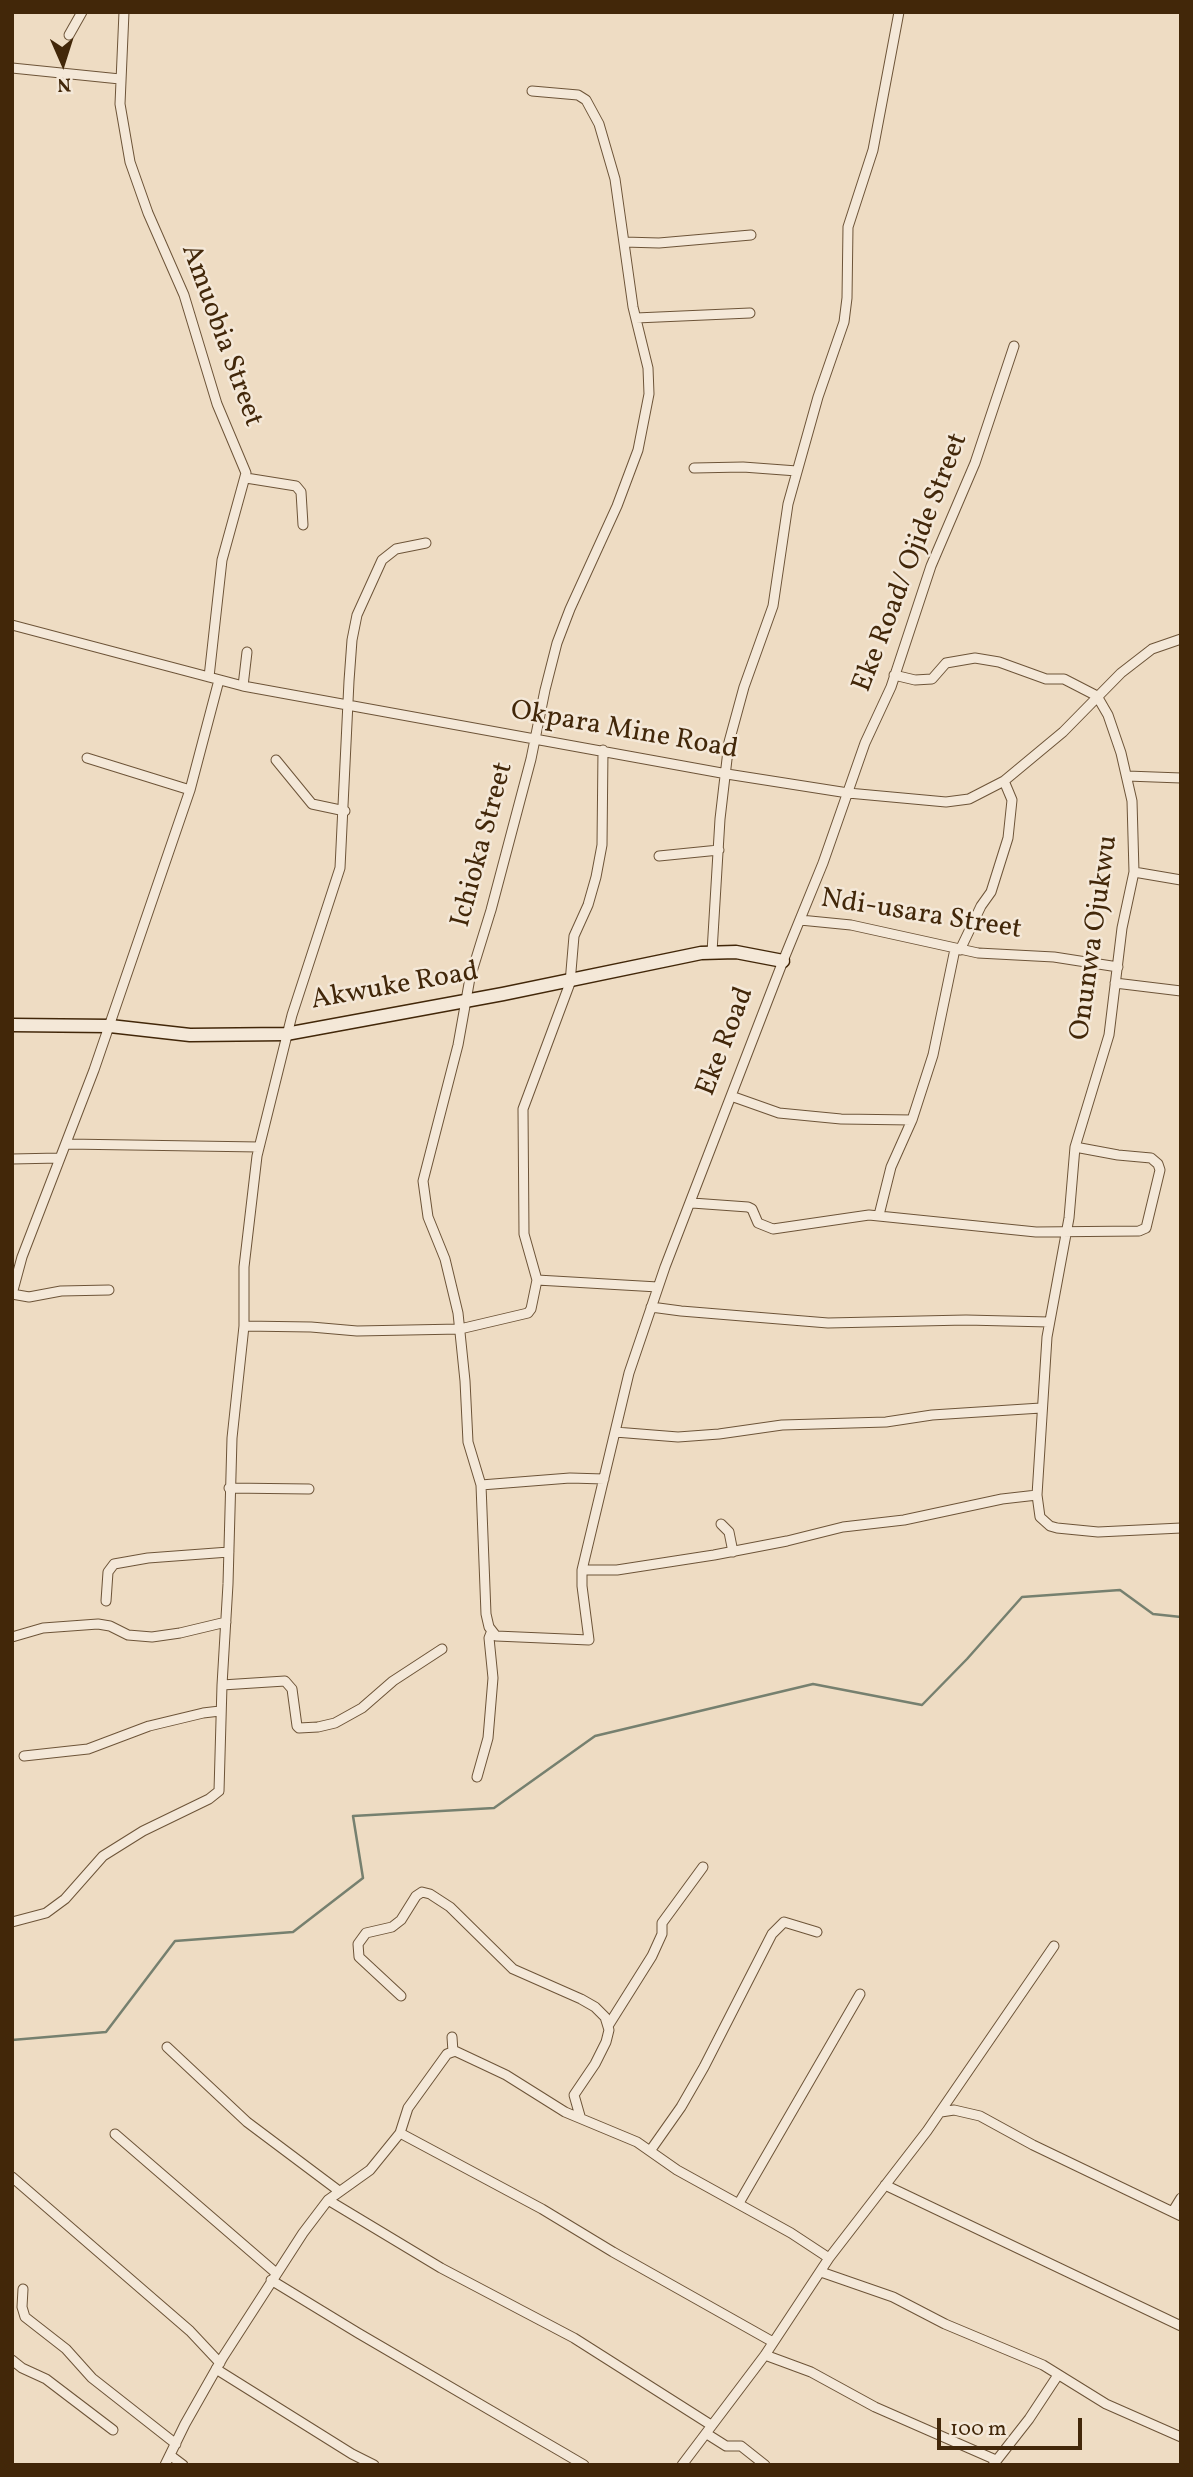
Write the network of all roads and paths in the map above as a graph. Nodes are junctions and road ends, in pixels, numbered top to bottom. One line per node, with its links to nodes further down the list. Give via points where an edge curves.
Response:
1 (82, 12): 4 (street)
2 (124, 12): 6 (street, Amuobia Street)
3 (899, 12): 14 (street, via 873,150 848,227 844,322)
4 (69, 35)
5 (12, 68): 6 (street)
6 (120, 79): 15 (street, Amuobia Street, via 121,121 134,176 184,295 208,380)
7 (532, 91): 9 (street, Ichioka Street, via 578,95 592,108 615,179)
8 (751, 235): 9 (street)
9 (624, 242): 11 (street, Ichioka Street)
10 (750, 313): 11 (street)
11 (636, 318): 26 (street, Ichioka Street, via 649,380 644,427 617,506 560,633)
12 (1014, 346): 21 (street, Eke Road/ Ojide Street)
13 (694, 468): 14 (street)
14 (797, 471): 30 (street, via 776,592 729,742)
15 (246, 478): 16 (street, via 296,486 302,498); 22 (street, via 222,560)
16 (303, 525)
17 (426, 543): 25 (street, via 396,550 382,560 357,615)
18 (12, 625): 22 (street, Okpara Mine Road)
19 (1181, 639): 24 (street, Okpara Mine Road, via 1146,653)
20 (247, 652): 23 (street)
21 (894, 675): 24 (street, via 932,679 946,663 975,658 1065,680); 35 (street, Eke Road/ Ojide Street)
22 (214, 678): 23 (street, Okpara Mine Road); 34 (street)
23 (243, 686): 25 (street, Okpara Mine Road)
24 (1097, 696): 31 (street, Onunwa Ojukwu, via 1108,715); 33 (street, Okpara Mine Road, via 1063,732)
25 (348, 705): 26 (street, Okpara Mine Road); 36 (street)
26 (536, 741): 27 (street, Okpara Mine Road); 49 (street, Ichioka Street)
27 (603, 750): 30 (street, Okpara Mine Road); 46 (street, via 600,856 593,892 574,936)
28 (87, 758): 34 (street)
29 (275, 760): 36 (street, via 312,804)
30 (727, 774): 35 (street, Okpara Mine Road); 37 (street)
31 (1127, 776): 32 (street); 39 (street, Onunwa Ojukwu, via 1134,821)
32 (1181, 778)
33 (1004, 781): 35 (street, Okpara Mine Road, via 954,802); 42 (street, via 1012,800 1008,838 991,892)
34 (190, 790): 51 (street)
35 (848, 793): 41 (street, Eke Road)
36 (345, 811): 52 (street, via 340,868)
37 (719, 850): 38 (street); 43 (street)
38 (659, 856)
39 (1134, 872): 40 (street); 45 (street, Onunwa Ojukwu)
40 (1181, 880)
41 (800, 920): 42 (street, Ndi-usara Street, via 851,925); 44 (street, Eke Road)
42 (958, 950): 45 (street, Ndi-usara Street); 54 (street)
43 (712, 952): 44 (main road, Akwuke Road); 46 (main road, Akwuke Road)
44 (783, 961): 53 (street, Eke Road)
45 (1118, 967): 47 (street, Onunwa Ojukwu)
46 (570, 979): 49 (main road, Akwuke Road); 63 (street, via 523,1109 524,1234)
47 (1115, 983): 48 (street); 57 (street, Onunwa Ojukwu, via 1105,1050)
48 (1181, 991)
49 (464, 1001): 52 (main road, Akwuke Road); 70 (street, Ichioka Street, via 423,1191 452,1284)
50 (12, 1025): 51 (main road, Akwuke Road)
51 (110, 1026): 52 (main road, Akwuke Road, via 190,1035); 55 (street)
52 (286, 1034): 56 (street)
53 (731, 1096): 54 (street, via 779,1113); 60 (street, Eke Road)
54 (912, 1120): 61 (street, via 891,1167)
55 (67, 1144): 56 (street); 58 (street)
56 (259, 1147): 69 (street, via 244,1267)
57 (1075, 1147): 62 (street, Onunwa Ojukwu); 62 (street, via 1151,1158 1160,1170 1146,1228)
58 (60, 1158): 59 (street); 66 (street)
59 (12, 1160)
60 (692, 1202): 61 (street, via 750,1208 758,1223 767,1228); 64 (street, Eke Road)
61 (879, 1215): 62 (street, via 1019,1231)
62 (1067, 1230): 68 (street, Onunwa Ojukwu)
63 (537, 1280): 64 (street); 70 (street, via 528,1313)
64 (658, 1287): 67 (street, Eke Road)
65 (109, 1290): 66 (street, via 29,1297)
66 (12, 1294)
67 (651, 1307): 68 (street, via 818,1322); 72 (street, Eke Road)
68 (1049, 1321): 71 (street, Onunwa Ojukwu)
69 (244, 1326): 70 (street); 75 (street)
70 (460, 1329): 74 (street, Ichioka Street, via 468,1442)
71 (1041, 1408): 72 (street, via 678,1437); 77 (street, Onunwa Ojukwu)
72 (615, 1432): 73 (street, Eke Road)
73 (604, 1479): 74 (street); 82 (street, Eke Road)
74 (481, 1485): 85 (street, Ichioka Street, via 486,1614)
75 (229, 1488): 76 (street); 80 (street)
76 (309, 1489)
77 (1037, 1495): 79 (street, via 1040,1517 1057,1528 1098,1532); 81 (street, via 843,1527)
78 (721, 1524): 81 (street, via 729,1532)
79 (1181, 1528)
80 (229, 1552): 83 (street, via 114,1564 108,1572); 84 (street)
81 (733, 1552): 82 (street, via 617,1570)
82 (582, 1570): 85 (street, Eke Road, via 587,1642)
83 (106, 1601)
84 (226, 1622): 86 (street, via 152,1637 128,1635 98,1624 43,1628); 88 (street)
85 (491, 1633): 91 (street, Ichioka Street, via 488,1738)
86 (12, 1637)
87 (442, 1649): 88 (street, via 362,1707 318,1727 296,1726 292,1689 285,1681)
88 (222, 1685): 89 (street)
89 (220, 1711): 90 (street, via 149,1726 88,1749); 93 (street, via 219,1791 103,1856 65,1899 46,1913)
90 (24, 1755)
91 (477, 1777)
92 (703, 1867): 98 (street, via 662,1923 652,1956)
93 (12, 1922)
94 (817, 1932): 106 (street, via 784,1922 772,1934 704,2067)
95 (1054, 1946): 102 (street)
96 (860, 1994): 112 (street)
97 (401, 1996): 98 (street, via 359,1957 358,1944 366,1933 401,1920 422,1892 450,1907 513,1969 595,2007)
98 (608, 2026): 103 (street, via 602,2051 574,2095)
99 (452, 2037): 101 (street)
100 (167, 2047): 109 (street, via 247,2122)
101 (453, 2052): 103 (street); 104 (street, via 408,2108)
102 (941, 2112): 108 (street); 113 (street, via 980,2116)
103 (580, 2116): 106 (street)
104 (400, 2133): 109 (street, via 370,2170); 119 (street)
105 (115, 2134): 116 (street)
106 (650, 2151): 112 (street)
107 (12, 2176): 122 (street, via 190,2331)
108 (885, 2185): 114 (street); 118 (street)
109 (338, 2191): 111 (street)
110 (1181, 2198): 113 (street)
111 (328, 2200): 116 (street); 125 (street, via 441,2268 574,2338)
112 (739, 2203): 114 (street)
113 (1177, 2214)
114 (829, 2258): 115 (street)
115 (821, 2272): 119 (street); 123 (street, via 893,2297)
116 (273, 2276): 122 (street); 132 (street, via 358,2333)
117 (23, 2289): 127 (street, via 25,2317 66,2349 92,2378)
118 (1181, 2326)
119 (773, 2342): 120 (street)
120 (765, 2355): 125 (street); 129 (street, via 811,2372)
121 (12, 2360): 124 (street, via 46,2379)
122 (218, 2366): 127 (street); 131 (street)
123 (1058, 2375): 126 (street, via 1106,2404); 129 (street)
124 (113, 2430)
125 (709, 2430): 133 (street); 134 (street, via 726,2446 741,2446)
126 (1181, 2437)
127 (176, 2444): 128 (street)
128 (168, 2460): 130 (street)
129 (994, 2462)
130 (183, 2465)
131 (374, 2465)
132 (584, 2465)
133 (682, 2465)
134 (765, 2465)

